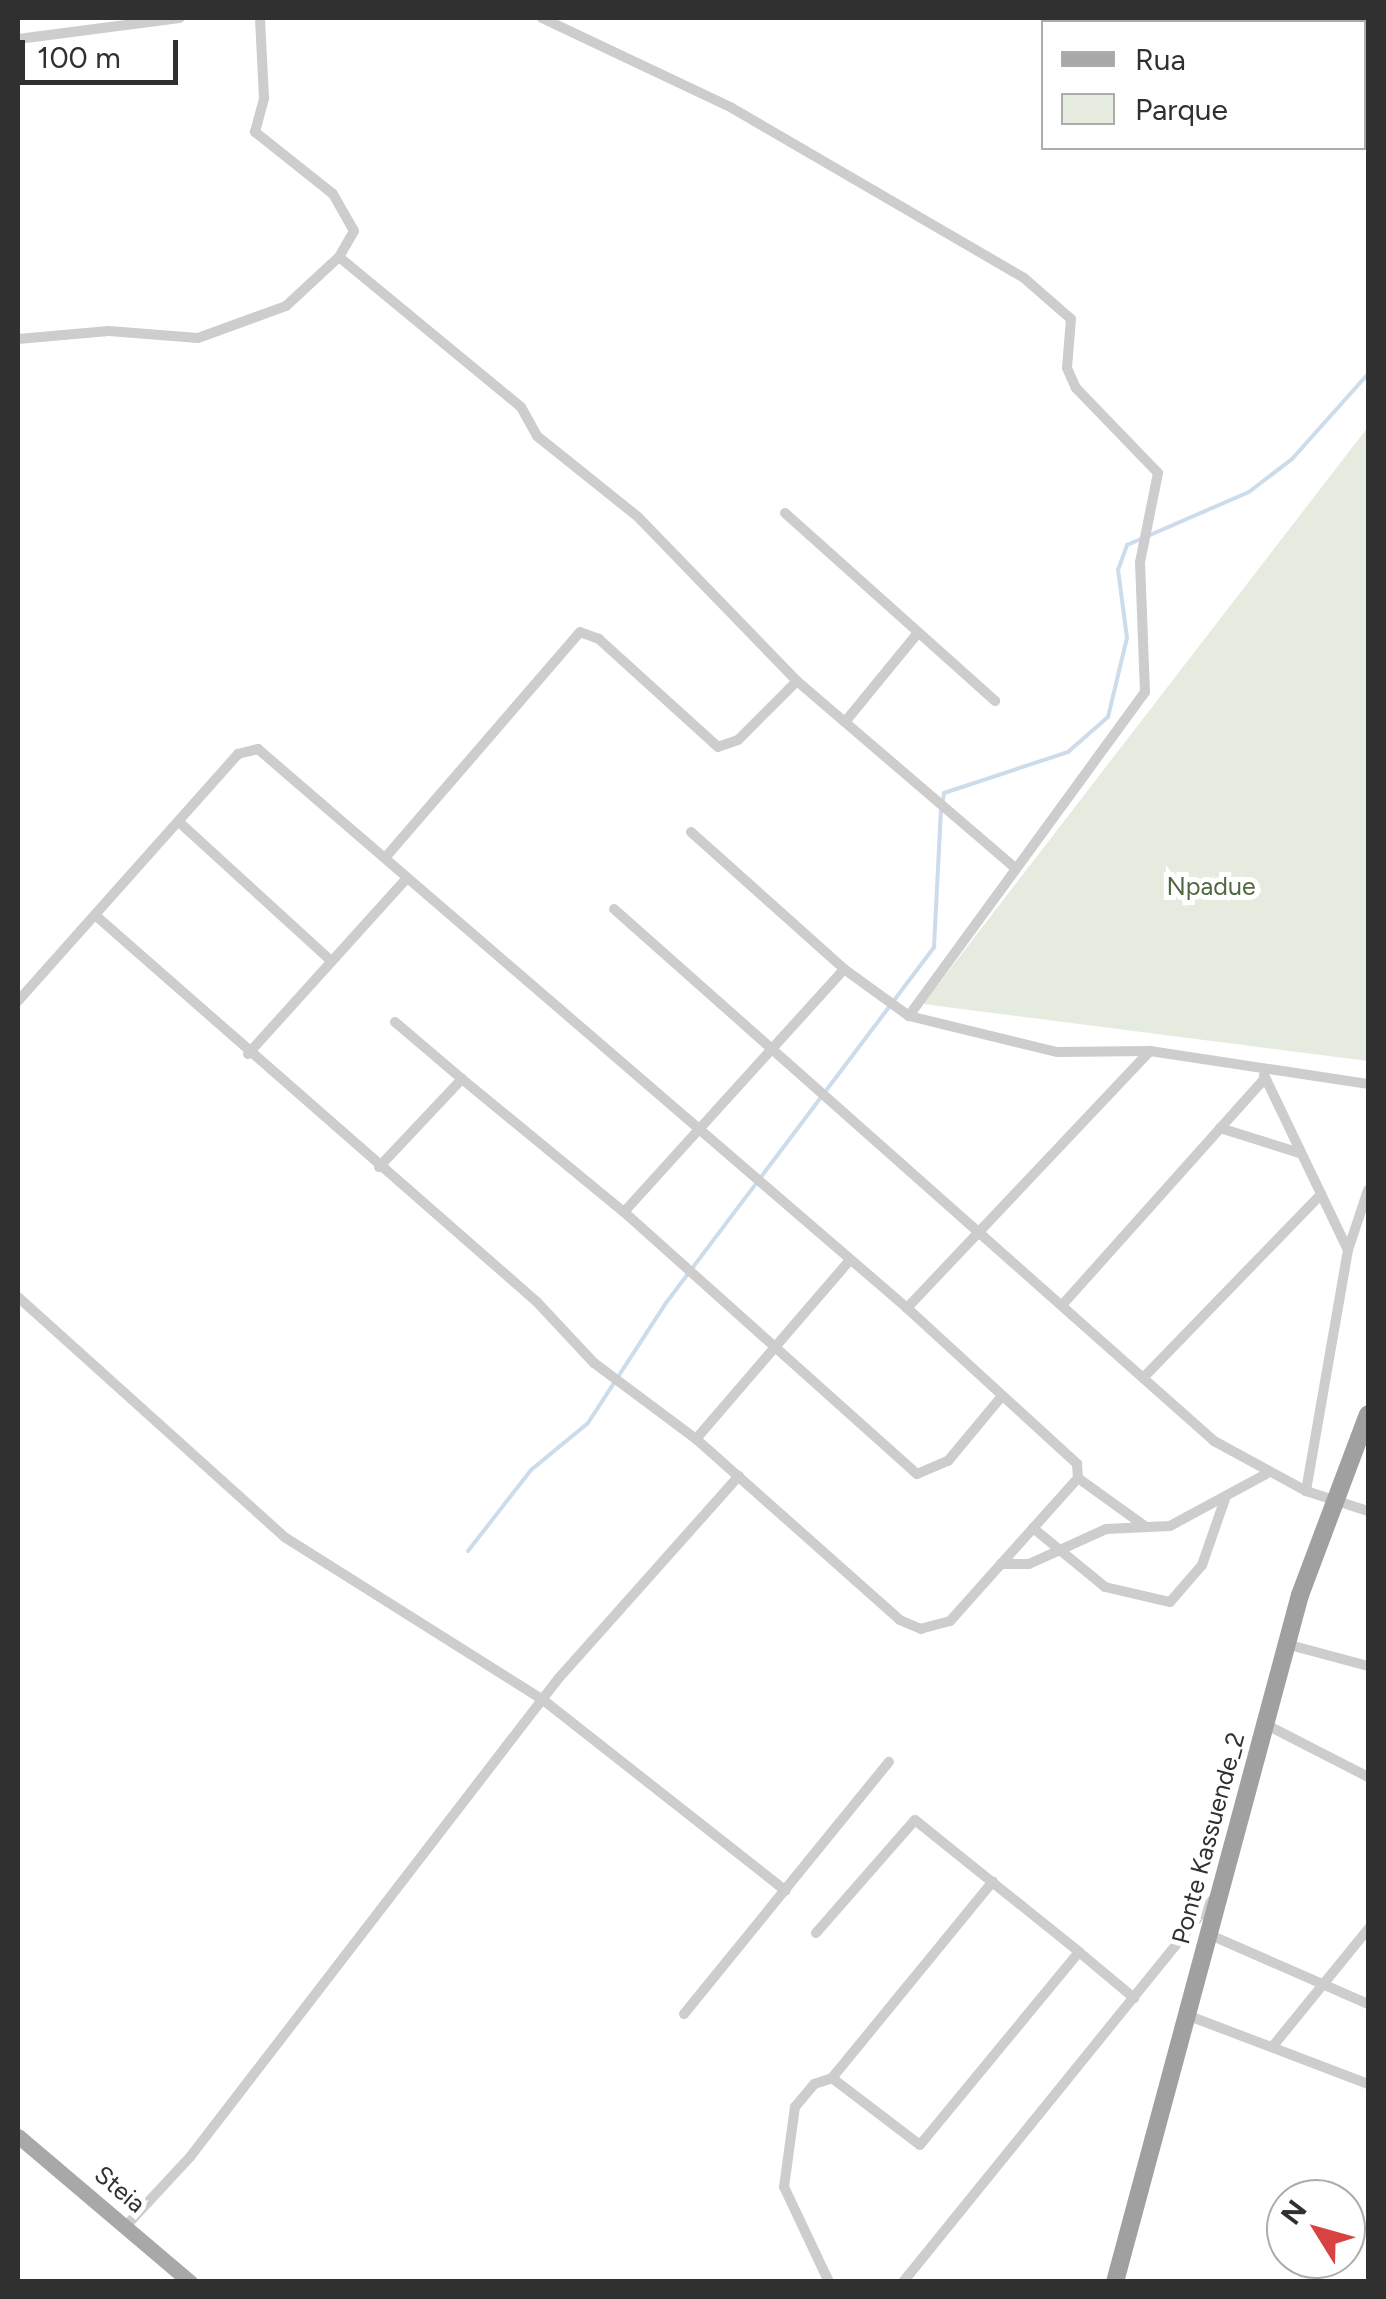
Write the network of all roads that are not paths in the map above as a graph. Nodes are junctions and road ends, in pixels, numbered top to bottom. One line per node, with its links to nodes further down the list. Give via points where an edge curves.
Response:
1 (180, 18): 4 (street)
2 (260, 18): 5 (street, via 264,98 255,132 333,194 354,231)
3 (542, 18): 15 (street, via 732,108 1024,278 1067,311 1066,368 1076,388 1158,473 1140,562 1145,692)
4 (18, 38)
5 (339, 257): 6 (street, via 286,306 198,338 96,331); 9 (street, via 521,407 536,436 638,516)
6 (18, 338)
7 (785, 513): 8 (street)
8 (918, 634): 10 (street); 11 (street)
9 (797, 681): 11 (street); 14 (street, via 738,740 718,747 599,638 580,632)
10 (996, 701)
11 (845, 722): 15 (street)
12 (179, 822): 14 (street, via 251,746); 18 (street); 19 (street)
13 (691, 832): 20 (street)
14 (385, 858): 16 (street)
15 (1013, 866): 22 (street)
16 (407, 878): 19 (street); 32 (street)
17 (614, 909): 24 (street)
18 (95, 915): 21 (street); 26 (street)
19 (331, 961): 26 (street)
20 (844, 969): 22 (street); 24 (street)
21 (18, 1001)
22 (909, 1016): 25 (street, via 1057,1052)
23 (395, 1022): 29 (street)
24 (768, 1048): 32 (street); 38 (street)
25 (1150, 1052): 27 (street); 38 (street)
26 (248, 1054): 34 (street)
27 (1258, 1066): 28 (street); 30 (street)
28 (1265, 1078): 31 (street); 33 (street)
29 (462, 1079): 34 (street); 37 (street)
30 (1368, 1084)
31 (1220, 1128): 33 (street); 42 (street)
32 (695, 1130): 37 (street); 40 (street)
33 (1300, 1153): 36 (street)
34 (379, 1168): 48 (street, via 537,1302 594,1363)
35 (1368, 1190): 39 (street)
36 (1320, 1194): 39 (street); 45 (street)
37 (624, 1212): 44 (street)
38 (982, 1229): 42 (street); 43 (street)
39 (1348, 1250): 52 (street)
40 (850, 1260): 43 (street); 44 (street)
41 (18, 1297): 62 (street, via 286,1538)
42 (1064, 1303): 45 (street)
43 (907, 1308): 46 (street)
44 (776, 1345): 46 (street, via 906,1467 925,1476 948,1461); 48 (street)
45 (1144, 1378): 49 (street)
46 (1002, 1396): 51 (street, via 1076,1464)
47 (1368, 1414): 54 (highway, Ponte Kassuende_2)
48 (696, 1439): 50 (street)
49 (1266, 1474): 52 (street); 53 (street)
50 (739, 1476): 59 (street, via 921,1630 950,1620); 62 (street)
51 (1078, 1478): 56 (street); 57 (street)
52 (1306, 1491): 54 (street)
53 (1226, 1496): 57 (street, via 1170,1526); 58 (street, via 1202,1565 1170,1602 1105,1587)
54 (1331, 1501): 55 (street); 60 (highway, Ponte Kassuende_2)
55 (1368, 1511)
56 (1033, 1528): 58 (street); 59 (street)
57 (1147, 1528): 58 (street, via 1106,1529)
58 (1059, 1549): 59 (street, via 1019,1567)
59 (1001, 1564)
60 (1286, 1644): 61 (street); 63 (highway, Ponte Kassuende_2)
61 (1368, 1666)
62 (542, 1700): 67 (street); 82 (street, via 190,2158)
63 (1265, 1724): 65 (street); 68 (highway, Ponte Kassuende_2)
64 (890, 1762): 67 (street)
65 (1368, 1777)
66 (993, 1881): 70 (street, via 914,1820); 72 (street); 79 (street)
67 (786, 1890): 76 (street)
68 (1220, 1890): 71 (highway, Ponte Kassuende_2); 74 (street)
69 (1368, 1929): 73 (street)
70 (816, 1933)
71 (1208, 1934): 73 (street); 77 (highway, Ponte Kassuende_2)
72 (1079, 1952): 74 (street); 79 (street, via 920,2145)
73 (1321, 1978): 75 (street); 78 (street)
74 (1134, 1998): 85 (street)
75 (1368, 2004)
76 (684, 2014)
77 (1184, 2014): 78 (street); 86 (highway, Ponte Kassuende_2)
78 (1274, 2046): 80 (street)
79 (832, 2078): 84 (street, via 814,2084 794,2107 784,2172 787,2199)
80 (1368, 2084)
81 (18, 2136): 82 (main road, Steia)
82 (125, 2226): 83 (main road, Steia)
83 (190, 2282)
84 (829, 2282)
85 (903, 2282)
86 (1115, 2282)

